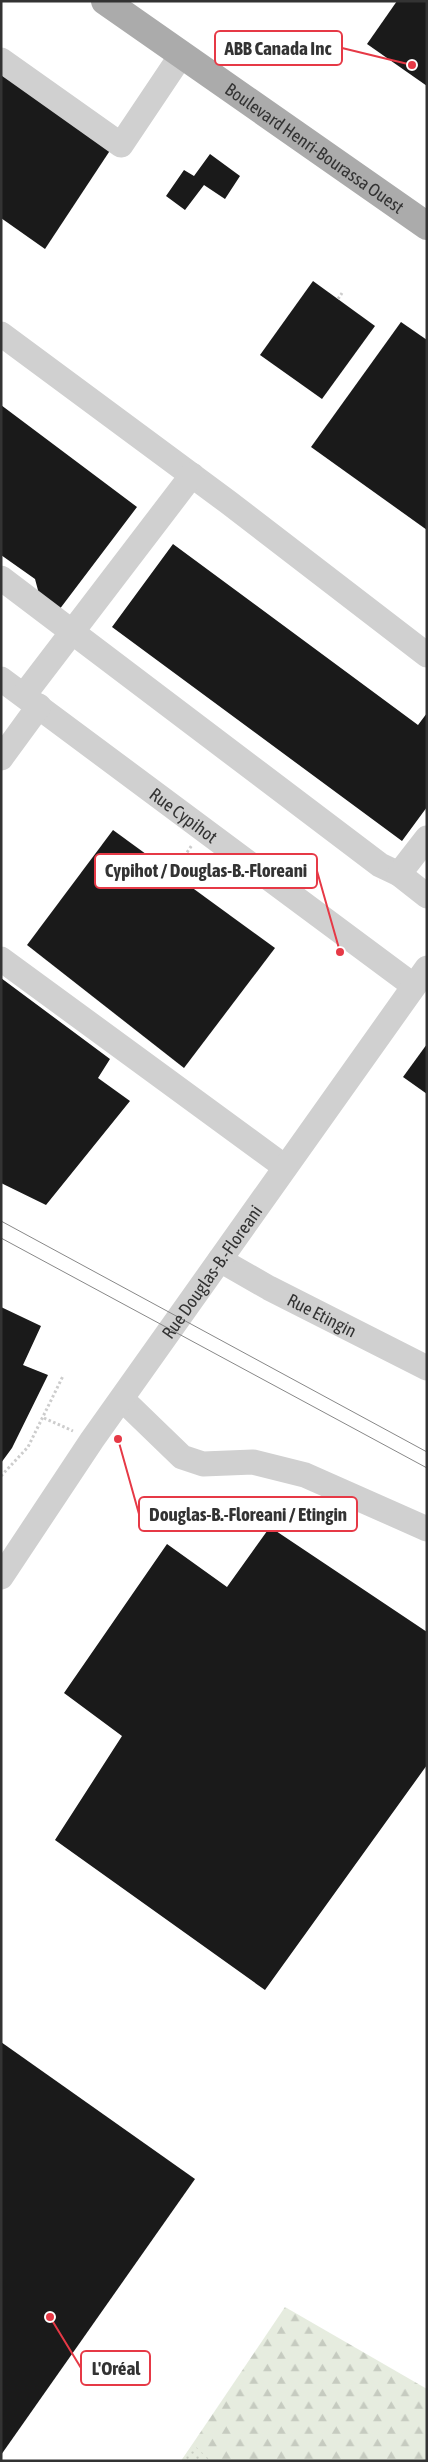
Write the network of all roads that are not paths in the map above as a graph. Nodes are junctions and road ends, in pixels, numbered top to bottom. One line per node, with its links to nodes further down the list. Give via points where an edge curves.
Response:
1 (105, 1): 2 (main road, Boulevard Henri-Bourassa Ouest)
2 (182, 54): 3 (street, via 122,145); 4 (main road, Boulevard Henri-Bourassa Ouest)
3 (1, 60)
4 (427, 226)
5 (1, 334): 6 (street)
6 (192, 475): 8 (street); 9 (street)
7 (1, 578): 8 (street)
8 (72, 632): 11 (street); 14 (street, via 380,865)
9 (427, 655)
10 (1, 679): 11 (street, Rue Cypihot)
11 (32, 701): 12 (street); 17 (street, Rue Cypihot)
12 (1, 758)
13 (427, 838): 14 (street)
14 (399, 874): 15 (street)
15 (427, 896)
16 (1, 958): 18 (street)
17 (420, 977): 18 (street, Rue Douglas-B.-Floreani)
18 (285, 1167): 19 (street, Rue Douglas-B.-Floreani)
19 (220, 1260): 20 (street, Rue Etingin); 21 (street, Rue Douglas-B.-Floreani)
20 (427, 1368)
21 (122, 1399): 22 (street, via 182,1457 203,1464 253,1462 305,1475); 23 (street, Rue Douglas-B.-Floreani)
22 (427, 1529)
23 (1, 1576)

